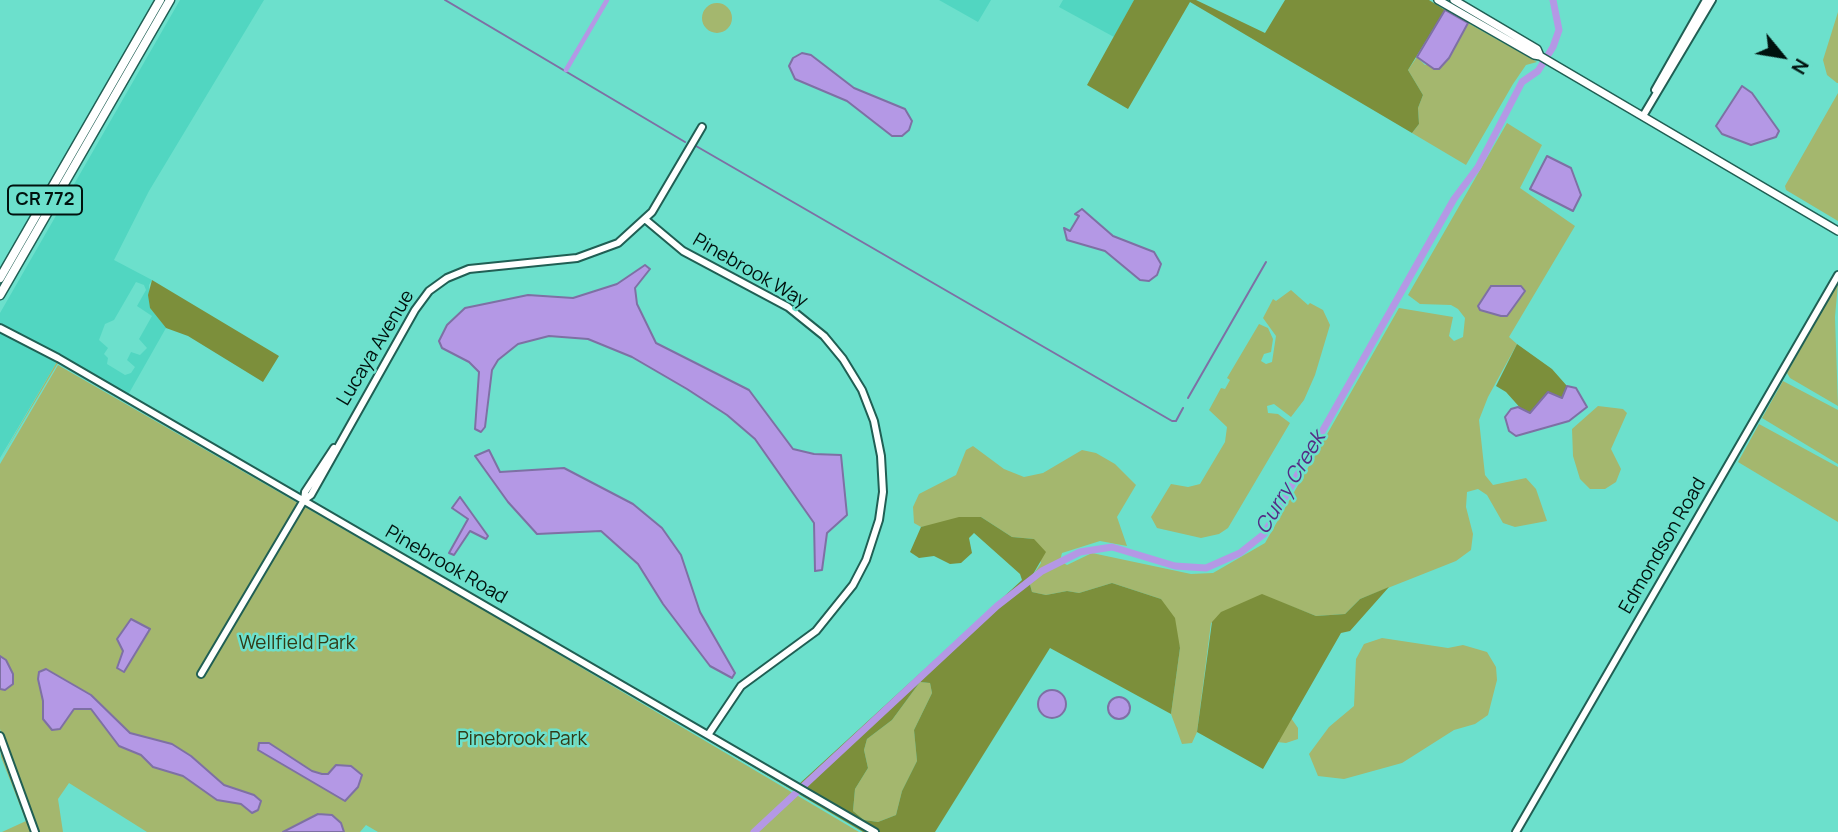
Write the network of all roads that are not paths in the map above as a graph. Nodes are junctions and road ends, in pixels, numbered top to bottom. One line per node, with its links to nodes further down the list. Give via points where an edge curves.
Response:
1 (160, 0): 14 (main road, CR 772)
2 (170, 0): 15 (main road, CR 772)
3 (1438, 0): 7 (main road)
4 (1454, 0): 7 (main road, via 1537,49)
5 (1706, 0): 8 (street)
6 (1712, 0): 8 (street)
7 (1540, 56): 9 (main road)
8 (1648, 108): 9 (street)
9 (1643, 116): 12 (main road)
10 (702, 127): 11 (street, Lucaya Avenue)
11 (646, 220): 17 (street, Lucaya Avenue, via 624,240 592,254 475,267 438,284 415,310); 19 (street, Pinebrook Way, via 683,251 777,301 824,336 862,390 881,456 879,520 853,585 816,631 741,686)
12 (1838, 231)
13 (1838, 275): 23 (street, Edmondson Road)
14 (0, 278)
15 (0, 295)
16 (0, 328): 17 (street, Pinebrook Road)
17 (304, 500): 18 (street, Lucaya Avenue); 19 (street, Pinebrook Road)
18 (201, 674)
19 (708, 735): 22 (street, Pinebrook Road)
20 (0, 736): 21 (street)
21 (35, 832)
22 (875, 832)
23 (1516, 832)

